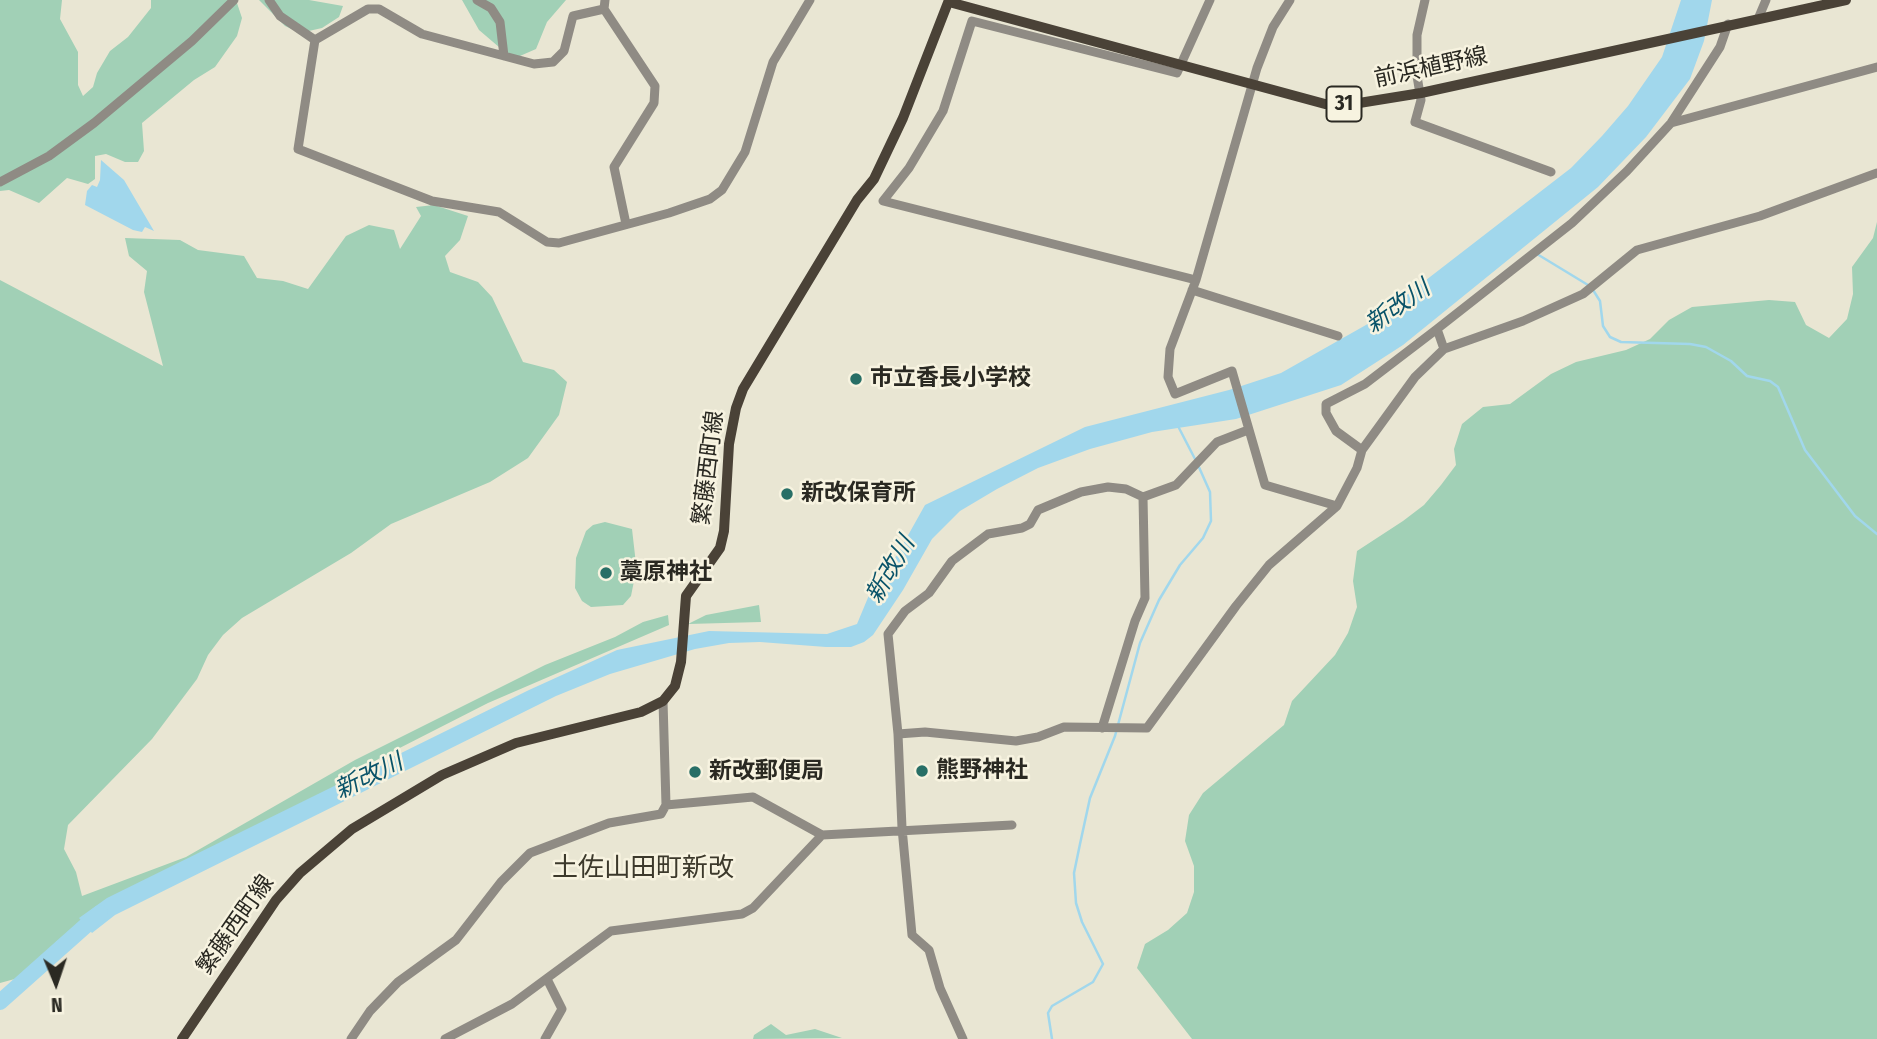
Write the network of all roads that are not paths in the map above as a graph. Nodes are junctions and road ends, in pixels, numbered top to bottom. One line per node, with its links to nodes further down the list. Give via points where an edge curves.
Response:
1 (234, 0): 23 (street, via 94,123 49,156)
2 (269, 0): 14 (street, via 280,16)
3 (477, 0): 15 (street, via 491,8 500,22)
4 (810, 0): 24 (street, via 774,62 745,152 722,190 710,198)
5 (1210, 0): 16 (street)
6 (1290, 0): 18 (street, via 1273,27)
7 (1425, 0): 19 (street, via 1417,35)
8 (1766, 0): 12 (street)
9 (1846, 0): 12 (main road, 前浜植野線 / 31)
10 (949, 1): 16 (main road, 前浜植野線 / 31); 34 (main road, 繁藤西町線, via 874,179 743,390 729,444 720,548 689,589 681,662 675,686)
11 (604, 5): 15 (street, via 573,16 564,51 553,62 534,64); 24 (street, via 654,86 654,103 614,167)
12 (1758, 19): 13 (main road, 前浜植野線 / 31)
13 (1723, 26): 19 (main road, 前浜植野線 / 31); 20 (street, via 1720,47)
14 (315, 40): 15 (street, via 368,9 379,9 422,34); 24 (street, via 298,149 432,201 499,212 547,242 575,240)
15 (504, 56)
16 (1181, 66): 18 (main road, 前浜植野線 / 31); 25 (street, via 1177,73 972,21 943,111 883,201)
17 (1877, 67): 20 (street)
18 (1252, 86): 19 (main road, 前浜植野線 / 31, via 1325,104); 25 (street)
19 (1421, 93): 21 (street, via 1415,122)
20 (1671, 123): 27 (street, via 1572,223)
21 (1551, 172)
22 (1877, 173): 29 (street, via 1760,216 1637,250 1583,294)
23 (0, 182)
24 (626, 224)
25 (1196, 280): 26 (street)
26 (1192, 290): 28 (street); 30 (street, via 1170,349 1168,376 1175,394 1233,371)
27 (1437, 329): 29 (street); 31 (street, via 1365,384 1326,404 1336,431)
28 (1338, 336)
29 (1444, 349): 31 (street, via 1415,377)
30 (1248, 430): 32 (street, via 1217,442 1176,485); 33 (street, via 1265,485)
31 (1362, 450): 33 (street)
32 (1143, 497): 35 (street, via 1146,598); 36 (street, via 1108,486 1081,492 1038,510 1022,528 988,534 952,561 929,593 905,611 888,634)
33 (1337, 506): 35 (street, via 1269,565 1147,728)
34 (663, 701): 37 (street); 42 (main road, 繁藤西町線, via 641,712 516,743 442,775 352,829 276,900)
35 (1102, 728): 36 (street, via 1065,727 1016,741 925,732)
36 (898, 734): 39 (street)
37 (666, 805): 40 (street, via 752,797); 43 (street, via 657,815 609,823 530,853 456,940 398,982)
38 (1012, 825): 39 (street)
39 (902, 828): 40 (street); 46 (street, via 912,935 929,950)
40 (822, 835): 41 (street, via 742,914 611,931)
41 (547, 979): 44 (street, via 512,1004); 45 (street, via 562,1009)
42 (182, 1039)
43 (351, 1039)
44 (444, 1039)
45 (545, 1039)
46 (963, 1039)

